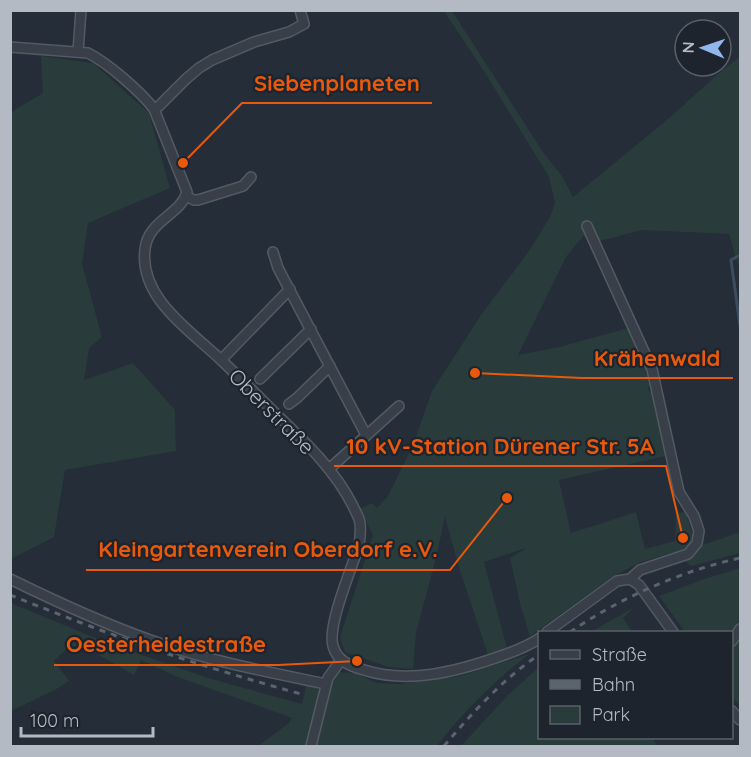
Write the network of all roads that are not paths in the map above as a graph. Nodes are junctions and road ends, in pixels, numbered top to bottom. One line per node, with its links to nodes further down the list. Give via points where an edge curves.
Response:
1 (81, 10): 4 (street)
2 (300, 10): 5 (street, via 304,24 212,60)
3 (10, 47): 4 (street)
4 (78, 51): 5 (street, via 98,58)
5 (154, 109): 7 (street, via 186,187)
6 (251, 177): 7 (street, via 243,186 198,200)
7 (186, 196): 12 (street, Oberstraße, via 154,226 148,238 147,274 161,303)
8 (587, 226): 20 (street, via 652,369 679,492 699,531 697,543 688,554 640,570)
9 (273, 252): 10 (street)
10 (290, 289): 11 (street); 12 (street)
11 (311, 329): 13 (street); 14 (street)
12 (221, 360): 16 (street, Oberstraße)
13 (330, 366): 16 (street); 17 (street)
14 (260, 379)
15 (399, 406): 17 (street)
16 (280, 417): 18 (street, Oberstraße)
17 (366, 435): 18 (street)
18 (328, 468): 24 (street, Oberstraße, via 346,493 360,521 361,533 333,626 332,645)
19 (10, 579): 25 (street, via 155,642 234,665)
20 (630, 579): 21 (street, via 617,581); 22 (street, via 639,585)
21 (550, 631)
22 (672, 631)
23 (538, 639): 24 (street, via 481,663 421,676 378,675)
24 (341, 660): 25 (street)
25 (326, 684): 26 (street)
26 (311, 747)

